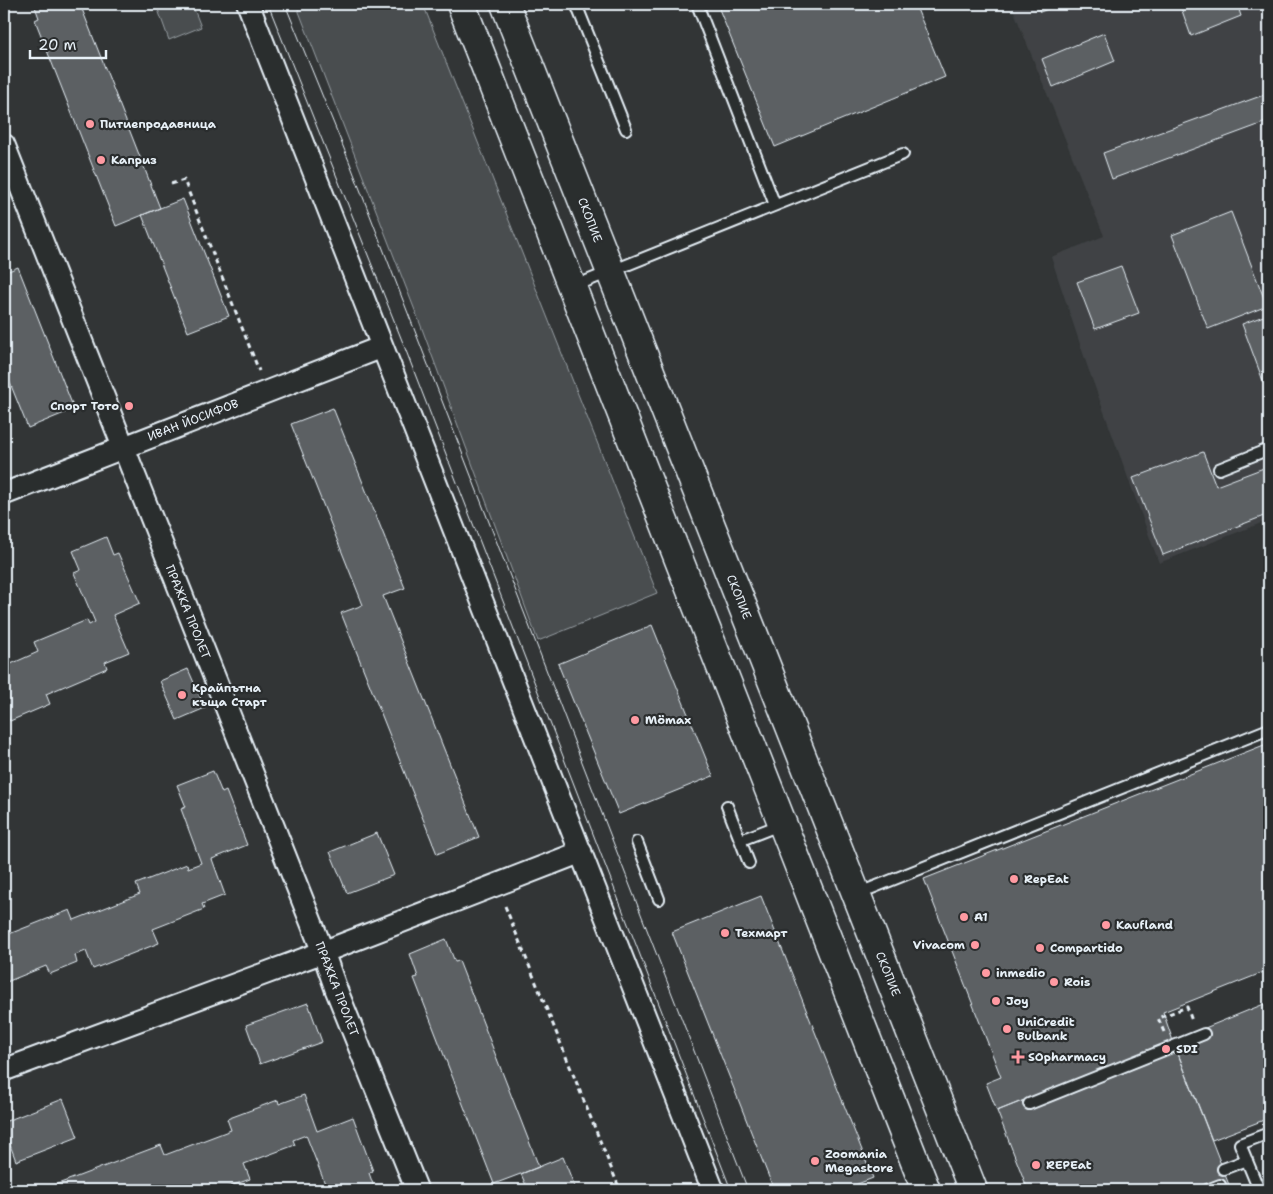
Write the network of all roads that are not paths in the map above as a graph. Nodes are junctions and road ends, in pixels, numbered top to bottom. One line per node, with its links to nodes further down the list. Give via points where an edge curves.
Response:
1 (248, 4): 12 (street)
2 (460, 4): 11 (main road)
3 (505, 4): 10 (main road, СКОПИЕ)
4 (576, 4): 6 (lane)
5 (697, 4): 9 (lane)
6 (626, 129)
7 (4, 145): 13 (street, ПРАЖКА ПРОЛЕТ)
8 (902, 154): 9 (lane)
9 (775, 205): 10 (lane)
10 (610, 271): 11 (lane); 24 (main road, СКОПИЕ)
11 (572, 287): 19 (main road)
12 (382, 347): 13 (street, ИВАН ЙОСИФОВ); 22 (street)
13 (123, 447): 16 (street, ИВАН ЙОСИФОВ); 26 (street, ПРАЖКА ПРОЛЕТ)
14 (1269, 449): 15 (lane)
15 (1219, 469)
16 (4, 494)
17 (1269, 729): 24 (lane)
18 (727, 806): 20 (lane)
19 (783, 824): 20 (lane); 35 (main road)
20 (740, 840): 23 (lane)
21 (636, 842): 25 (lane)
22 (581, 852): 26 (street); 34 (street)
23 (749, 863)
24 (856, 894): 36 (main road, СКОПИЕ)
25 (659, 899)
26 (323, 952): 28 (street); 33 (street, ПРАЖКА ПРОЛЕТ)
27 (1204, 1034): 29 (lane)
28 (4, 1070)
29 (1028, 1104)
30 (1269, 1133): 31 (lane, via 1240,1144)
31 (1247, 1160): 32 (lane); 39 (lane)
32 (1223, 1169)
33 (417, 1190)
34 (713, 1190)
35 (926, 1190)
36 (973, 1190)
37 (1207, 1190): 38 (lane, via 1220,1185)
38 (1222, 1190)
39 (1259, 1190)

